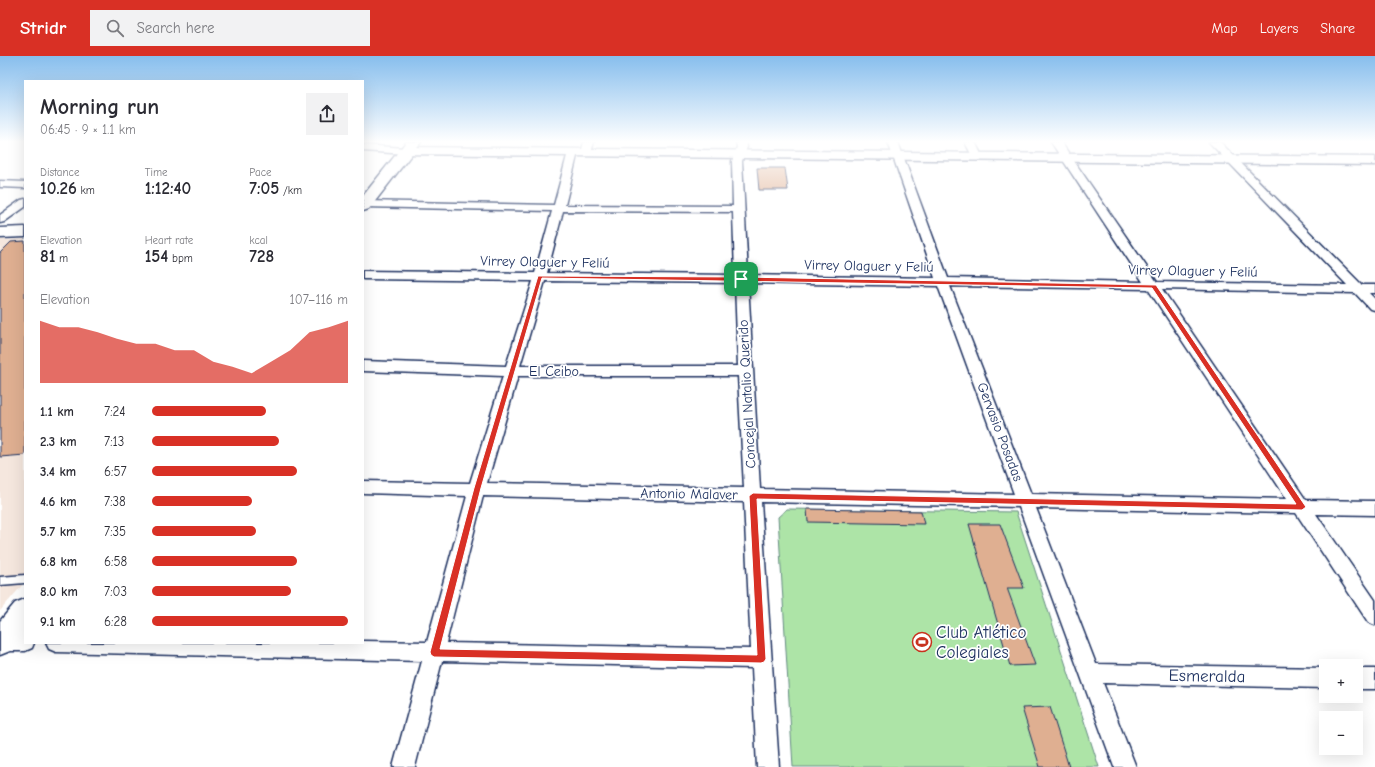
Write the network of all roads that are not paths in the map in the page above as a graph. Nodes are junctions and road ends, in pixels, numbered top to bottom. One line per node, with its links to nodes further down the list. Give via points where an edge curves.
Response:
1 (387, 175): 10 (main road)
2 (572, 175): 11 (street)
3 (737, 175): 12 (street, Concejal Natalio Querido)
4 (905, 175): 19 (street, Gervasio Posadas)
5 (1078, 175): 20 (street)
6 (1247, 175): 21 (street)
7 (0, 184): 8 (street)
8 (24, 185)
9 (24, 203): 13 (street)
10 (364, 205): 11 (street)
11 (559, 208): 12 (street); 17 (street)
12 (738, 209): 18 (street, Concejal Natalio Querido)
13 (0, 220)
14 (24, 232): 15 (main road)
15 (0, 233)
16 (364, 275): 17 (street, Virrey Olaguer y Feliú)
17 (540, 277): 18 (street, Virrey Olaguer y Feliú); 25 (street)
18 (741, 279): 19 (street, Virrey Olaguer y Feliú); 26 (street, Concejal Natalio Querido)
19 (944, 283): 20 (street, Virrey Olaguer y Feliú); 30 (street, Gervasio Posadas)
20 (1154, 286): 21 (street, Virrey Olaguer y Feliú); 31 (street)
21 (1358, 288): 22 (street, Virrey Olaguer y Feliú); 23 (street)
22 (1375, 289)
23 (1375, 306)
24 (364, 366): 25 (street, El Ceibo)
25 (512, 371): 26 (street, El Ceibo); 28 (street)
26 (745, 371): 29 (street, Concejal Natalio Querido)
27 (364, 486): 28 (street, Antonio Malaver)
28 (477, 488): 29 (street, Antonio Malaver); 40 (street)
29 (753, 496): 30 (street, Antonio Malaver); 41 (street, Concejal Natalio Querido)
30 (1026, 501): 31 (street, Antonio Malaver); 42 (street, Gervasio Posadas)
31 (1302, 507): 32 (street, Antonio Malaver); 36 (street)
32 (1375, 508)
33 (24, 579): 34 (lane)
34 (0, 581)
35 (24, 613): 37 (main road)
36 (1375, 616)
37 (0, 642): 38 (street)
38 (24, 642)
39 (98, 644): 40 (street)
40 (434, 652): 41 (street); 46 (street)
41 (761, 659): 47 (street, Concejal Natalio Querido)
42 (1089, 673): 43 (street, Esmeralda); 48 (street, Gervasio Posadas)
43 (1319, 678)
44 (1363, 679): 45 (street)
45 (1375, 679)
46 (404, 767)
47 (768, 767)
48 (1125, 767)

